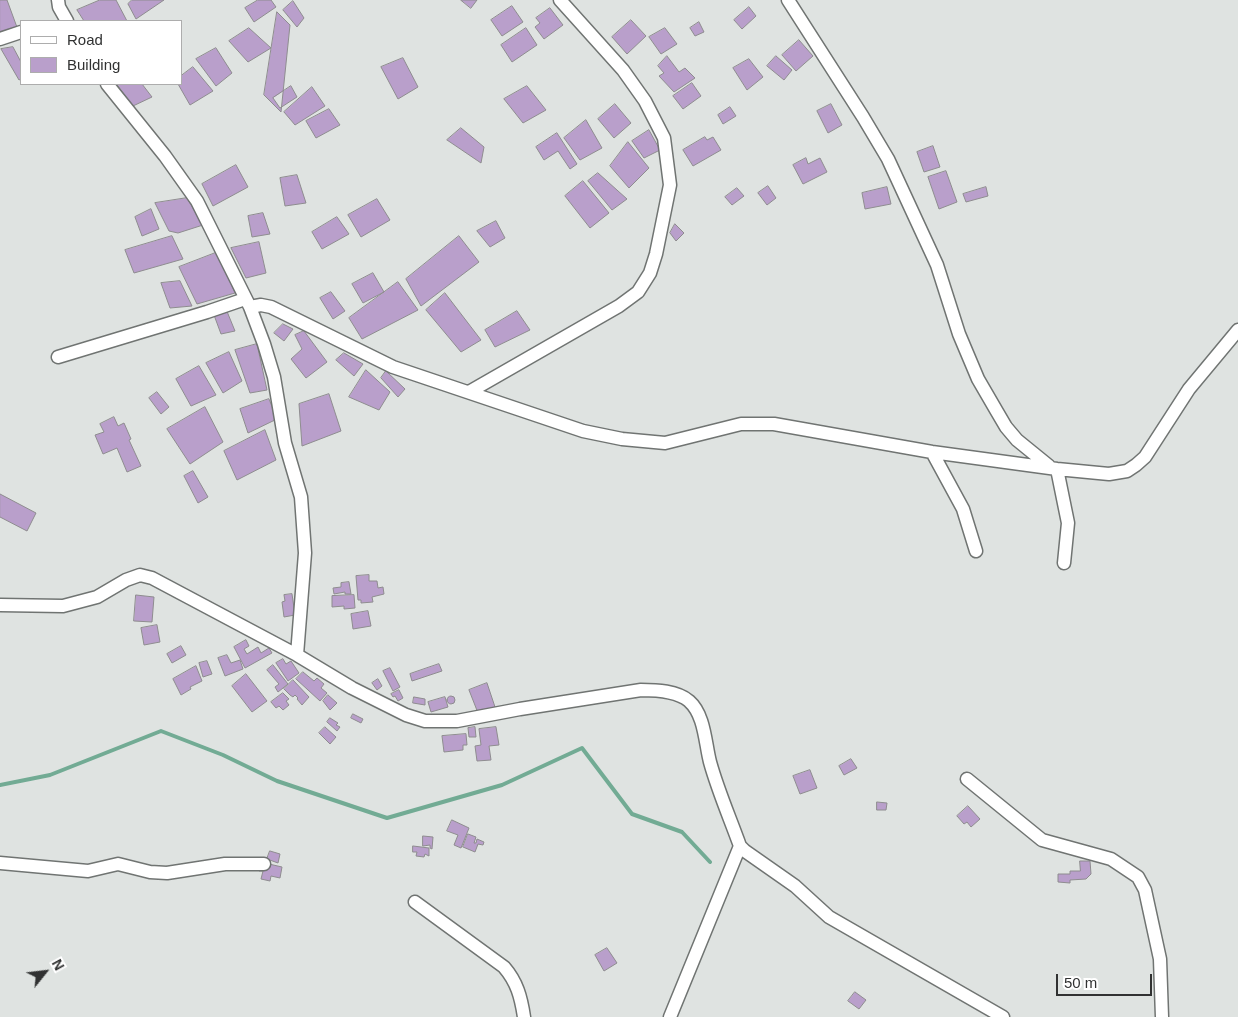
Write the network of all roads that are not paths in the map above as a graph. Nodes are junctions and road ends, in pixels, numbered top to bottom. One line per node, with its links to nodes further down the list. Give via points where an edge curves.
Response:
1 (58, 0): 4 (street)
2 (560, 0): 11 (street, via 623,70 645,101 664,138 670,185 660,236 650,273 638,292)
3 (788, 0): 13 (street, via 888,159 937,265 959,334 996,410 1017,440)
4 (66, 20)
5 (20, 32): 6 (street)
6 (0, 39)
7 (108, 85): 8 (street, via 197,201)
8 (247, 303): 10 (street); 11 (street, via 271,307 393,367); 17 (street, via 274,377 285,443 301,497 305,553)
9 (1238, 330): 13 (street, via 1189,389 1145,457 1136,465 1127,471 1109,474)
10 (58, 357)
11 (469, 392): 12 (street, via 584,432 622,439 665,443 741,424 774,424)
12 (932, 452): 13 (street); 14 (street, via 963,509)
13 (1054, 468): 15 (street, via 1068,523)
14 (976, 551)
15 (1064, 563)
16 (0, 605): 17 (street, via 63,606 96,597 140,575 152,578)
17 (297, 655): 19 (street, via 352,688 425,721 457,721 641,690 676,694 690,702 699,717 710,762)
18 (968, 779): 26 (street, via 1042,840 1111,859 1138,877 1145,890 1160,959)
19 (740, 846): 24 (street); 25 (street, via 795,886 829,917)
20 (0, 863): 21 (street, via 88,871 118,864 167,873 224,864)
21 (264, 864)
22 (414, 902): 23 (street, via 504,967 518,987)
23 (524, 1017)
24 (670, 1017)
25 (1003, 1017)
26 (1162, 1017)

